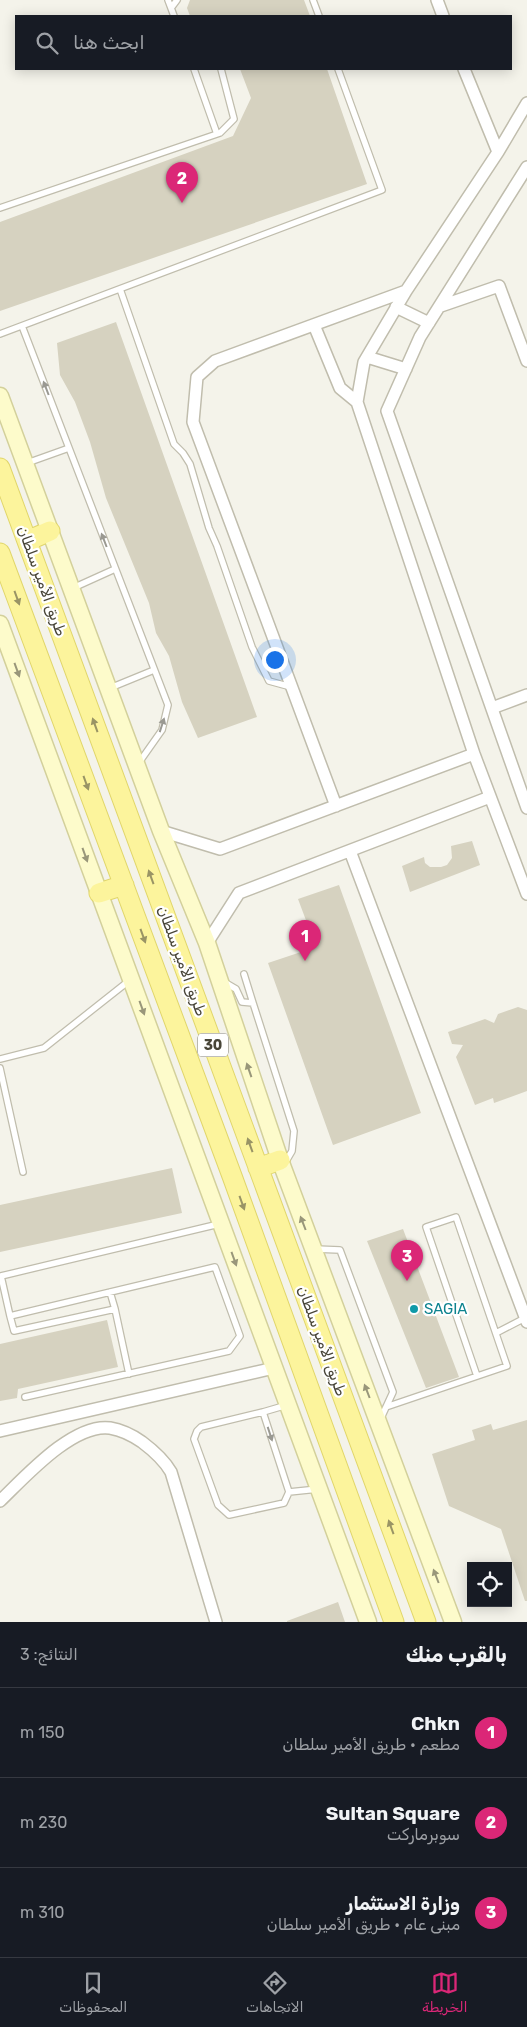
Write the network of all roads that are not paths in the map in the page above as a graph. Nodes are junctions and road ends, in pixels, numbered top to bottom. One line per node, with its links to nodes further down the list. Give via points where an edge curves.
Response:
1 (168, 0): 5 (lane)
2 (177, 0): 5 (lane)
3 (313, 0): 7 (lane)
4 (437, 0): 8 (street)
5 (171, 8): 6 (lane)
6 (174, 15)
7 (319, 15)
8 (443, 15)
9 (194, 70): 14 (lane)
10 (220, 70): 14 (lane, via 234,119)
11 (338, 70): 18 (lane, via 382,190)
12 (464, 70): 15 (street)
13 (527, 103): 15 (street)
14 (217, 134): 17 (lane)
15 (498, 152): 19 (street)
16 (527, 167): 20 (street)
17 (0, 208)
18 (120, 289): 24 (lane); 41 (lane, via 174,444 190,464 209,528 252,647 269,681)
19 (406, 291): 21 (street); 23 (street)
20 (441, 306): 22 (street); 27 (street, via 498,286)
21 (396, 307): 22 (street); 26 (street)
22 (429, 323): 28 (street)
23 (314, 325): 30 (street, via 340,388); 41 (street, via 215,361 197,377 193,422)
24 (22, 326): 25 (lane); 31 (lane, one-way to 24)
25 (0, 334)
26 (367, 357): 28 (street); 30 (street)
27 (527, 361)
28 (406, 369): 44 (street, via 387,411)
29 (0, 396): 32 (main road)
30 (357, 402): 45 (street)
31 (69, 448): 32 (lane); 37 (lane, one-way to 31)
32 (25, 464): 34 (main road)
33 (0, 468): 35 (main road, طريق الأمير سلطان / 30)
34 (50, 531): 35 (main road); 38 (main road)
35 (27, 541): 63 (main road, طريق الأمير سلطان / 30, one-way to 35)
36 (0, 552): 52 (main road, طريق الأمير سلطان / 30, one-way to 52)
37 (115, 569): 38 (lane); 40 (lane)
38 (71, 589): 42 (main road)
39 (0, 624): 53 (main road, one-way to 53)
40 (154, 670): 42 (lane); 46 (lane, one-way to 40, via 162,730 168,706)
41 (291, 686): 48 (street)
42 (108, 689): 46 (main road)
43 (527, 695): 44 (street)
44 (492, 708): 49 (street)
45 (474, 754): 47 (street); 48 (street)
46 (137, 766): 50 (main road)
47 (490, 798): 51 (street); 54 (street)
48 (336, 806): 50 (street, via 220,849)
49 (527, 808)
50 (161, 831): 55 (main road)
51 (350, 851): 55 (street, via 240,893); 70 (street)
52 (124, 885): 53 (main road); 86 (main road, طريق الأمير سلطان / 30, one-way to 86)
53 (100, 893): 57 (main road)
54 (527, 894)
55 (206, 943): 58 (main road)
56 (244, 974): 59 (lane)
57 (131, 979): 60 (lane, via 44,1048); 65 (main road, one-way to 65)
58 (219, 980): 59 (lane, via 236,989 242,1002); 62 (main road, one-way to 58)
59 (253, 1003): 62 (lane, via 294,1131 292,1151)
60 (0, 1059)
61 (0, 1068): 64 (lane)
62 (281, 1164): 63 (main road); 66 (main road, one-way to 62)
63 (258, 1168): 87 (main road, طريق الأمير سلطان / 30, one-way to 63)
64 (23, 1172)
65 (221, 1224): 69 (lane, via 1,1276); 72 (main road, one-way to 72)
66 (313, 1249): 77 (lane, via 340,1250 393,1392); 79 (main road, one-way to 66)
67 (110, 1292): 68 (lane); 69 (lane); 73 (lane, via 215,1266 240,1336 229,1351)
68 (115, 1309): 69 (lane, via 14,1331); 73 (lane)
69 (10, 1316)
70 (526, 1320): 71 (lane)
71 (496, 1333): 74 (lane, via 507,1366); 74 (lane, via 456,1217 426,1227)
72 (274, 1368): 76 (main road); 80 (street)
73 (129, 1374): 75 (lane)
74 (477, 1376): 77 (lane)
75 (26, 1397)
76 (287, 1405): 78 (lane); 81 (main road)
77 (386, 1408): 79 (lane)
78 (263, 1412): 82 (lane, one-way to 82); 82 (lane, via 202,1427 194,1439 218,1505 229,1515 284,1503)
79 (379, 1423): 88 (main road, one-way to 79)
80 (0, 1430)
81 (318, 1489): 82 (lane); 85 (main road)
82 (289, 1492)
83 (0, 1501): 84 (street, via 61,1444 108,1428 126,1432 152,1449 171,1472)
84 (216, 1622)
85 (368, 1622)
86 (394, 1622)
87 (426, 1622)
88 (453, 1622)

